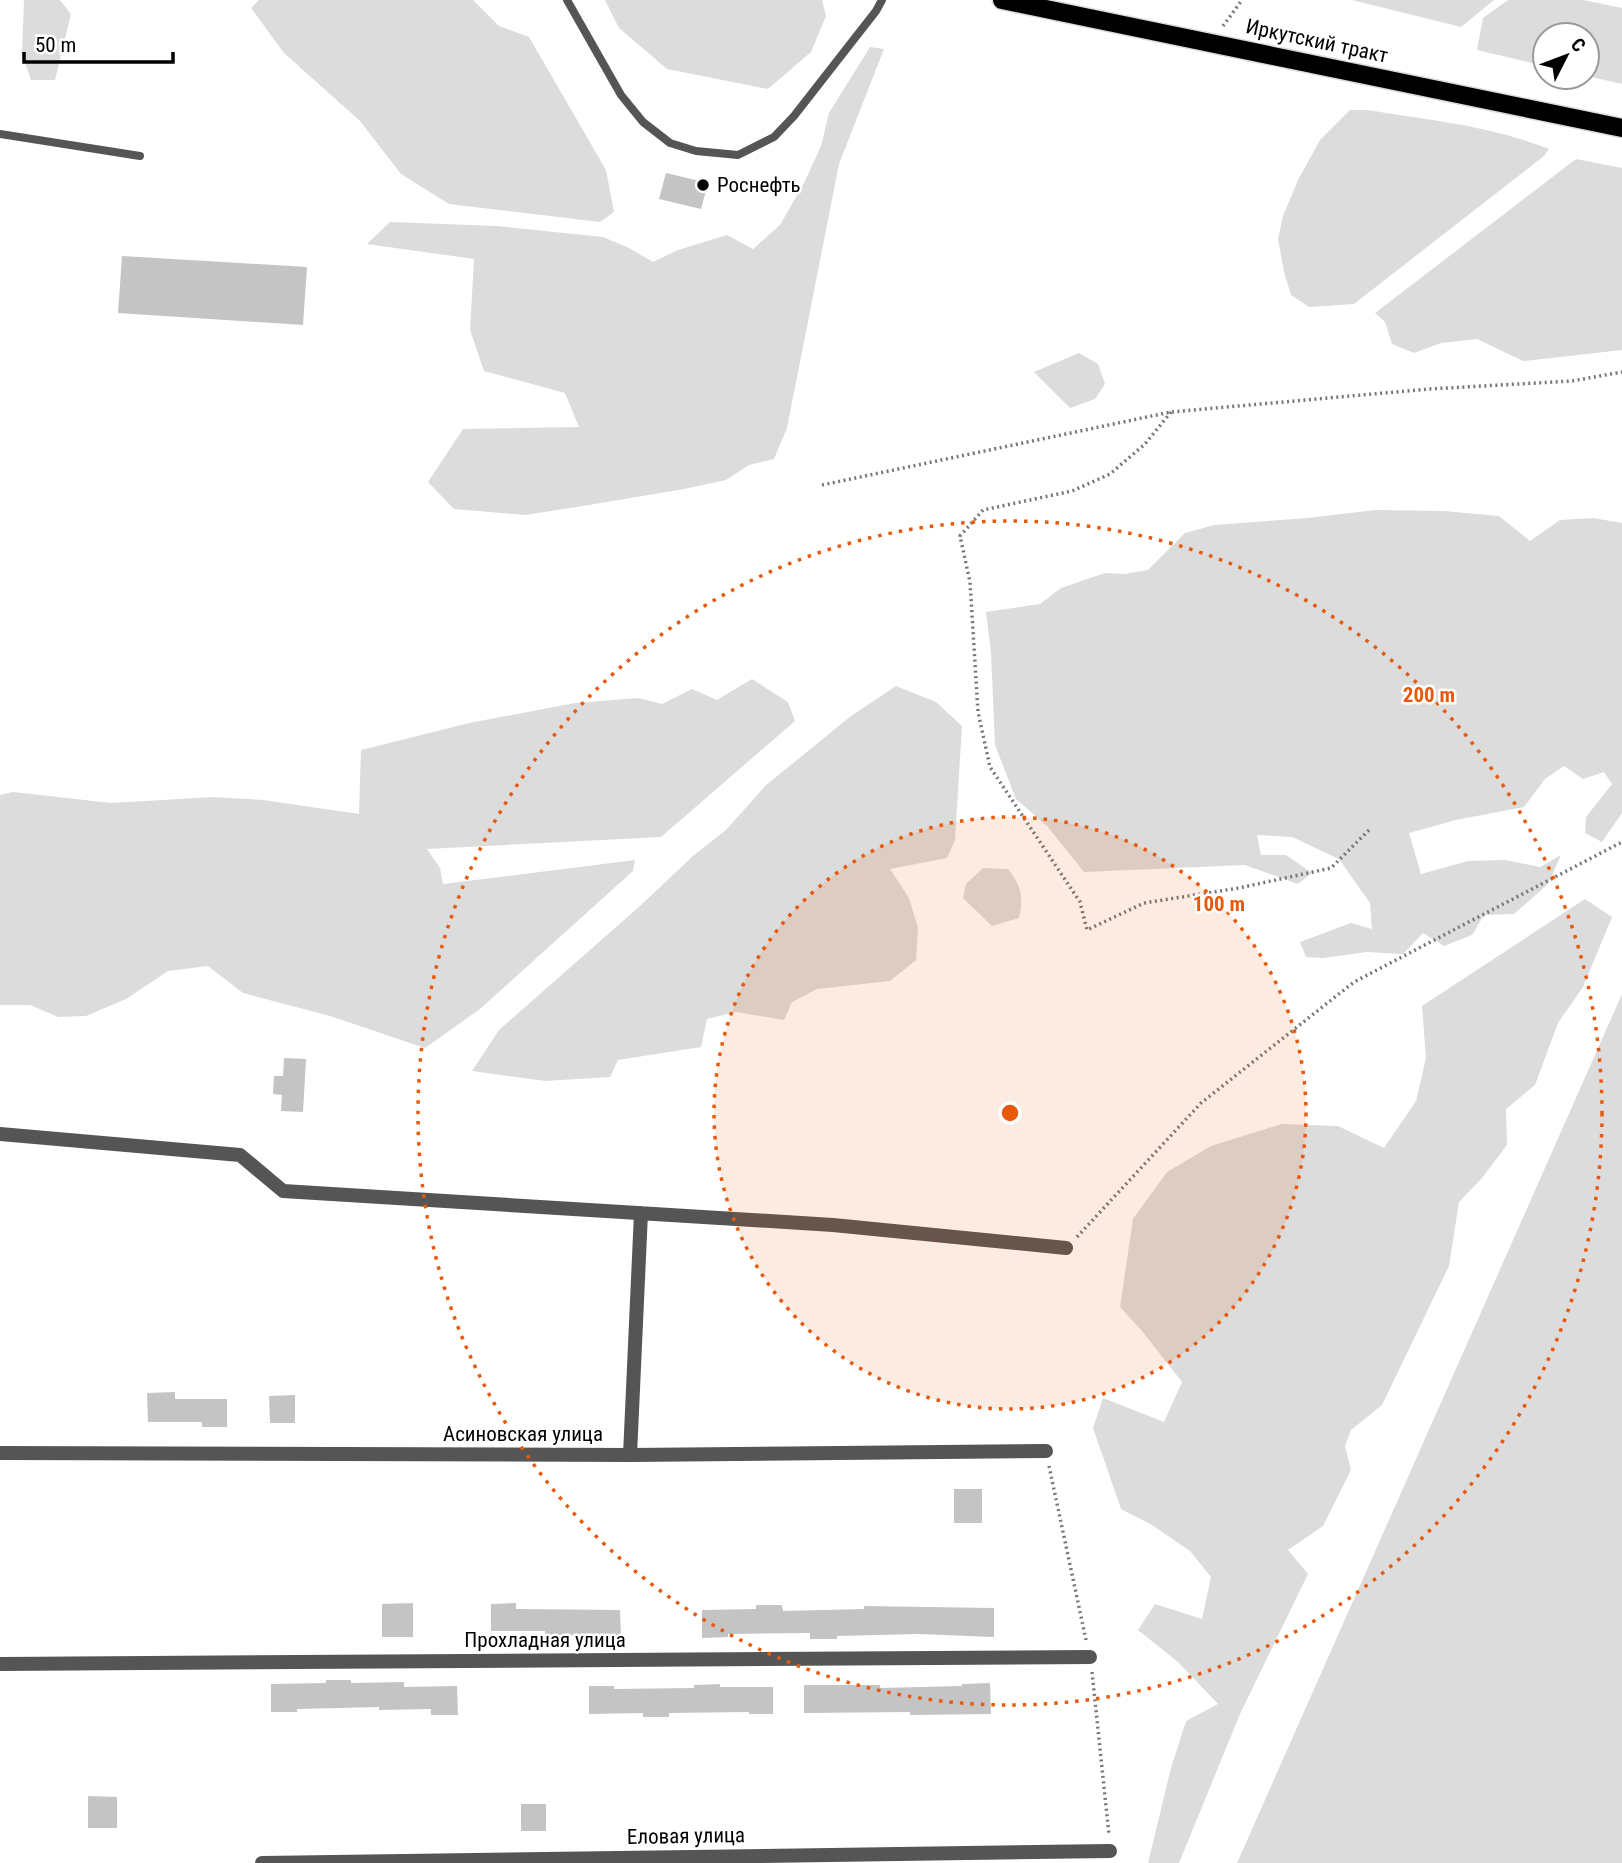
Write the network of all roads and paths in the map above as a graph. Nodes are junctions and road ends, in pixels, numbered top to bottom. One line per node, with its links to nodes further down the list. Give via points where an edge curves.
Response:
1 (567, 0): 2 (lane, via 621,95 643,122 670,143 738,155 774,137 794,116)
2 (882, 0)
3 (1002, 0): 5 (main road, Иркутский тракт)
4 (1242, 0): 5 (path)
5 (1211, 43): 6 (main road, Иркутский тракт)
6 (1622, 128)
7 (0, 134): 8 (lane)
8 (140, 156)
9 (1622, 372): 10 (path, via 1572,381)
10 (1171, 412): 11 (path); 12 (path, via 1145,444 1110,474 1072,491 983,510 960,536 970,582 978,712 990,767 1080,902 1087,930 1144,903 1331,868)
11 (822, 485)
12 (1369, 830)
13 (1622, 842): 16 (path, via 1354,982 1201,1102)
14 (0, 1135): 15 (street, via 240,1155 283,1191)
15 (642, 1213): 16 (street, via 833,1225); 19 (street)
16 (1066, 1248)
17 (1046, 1451): 19 (street, Асиновская улица)
18 (0, 1453): 19 (street, Асиновская улица)
19 (630, 1455)
20 (1090, 1657): 21 (street, Прохладная улица)
21 (0, 1664)
22 (1111, 1851): 23 (street, Еловая улица)
23 (262, 1863)

